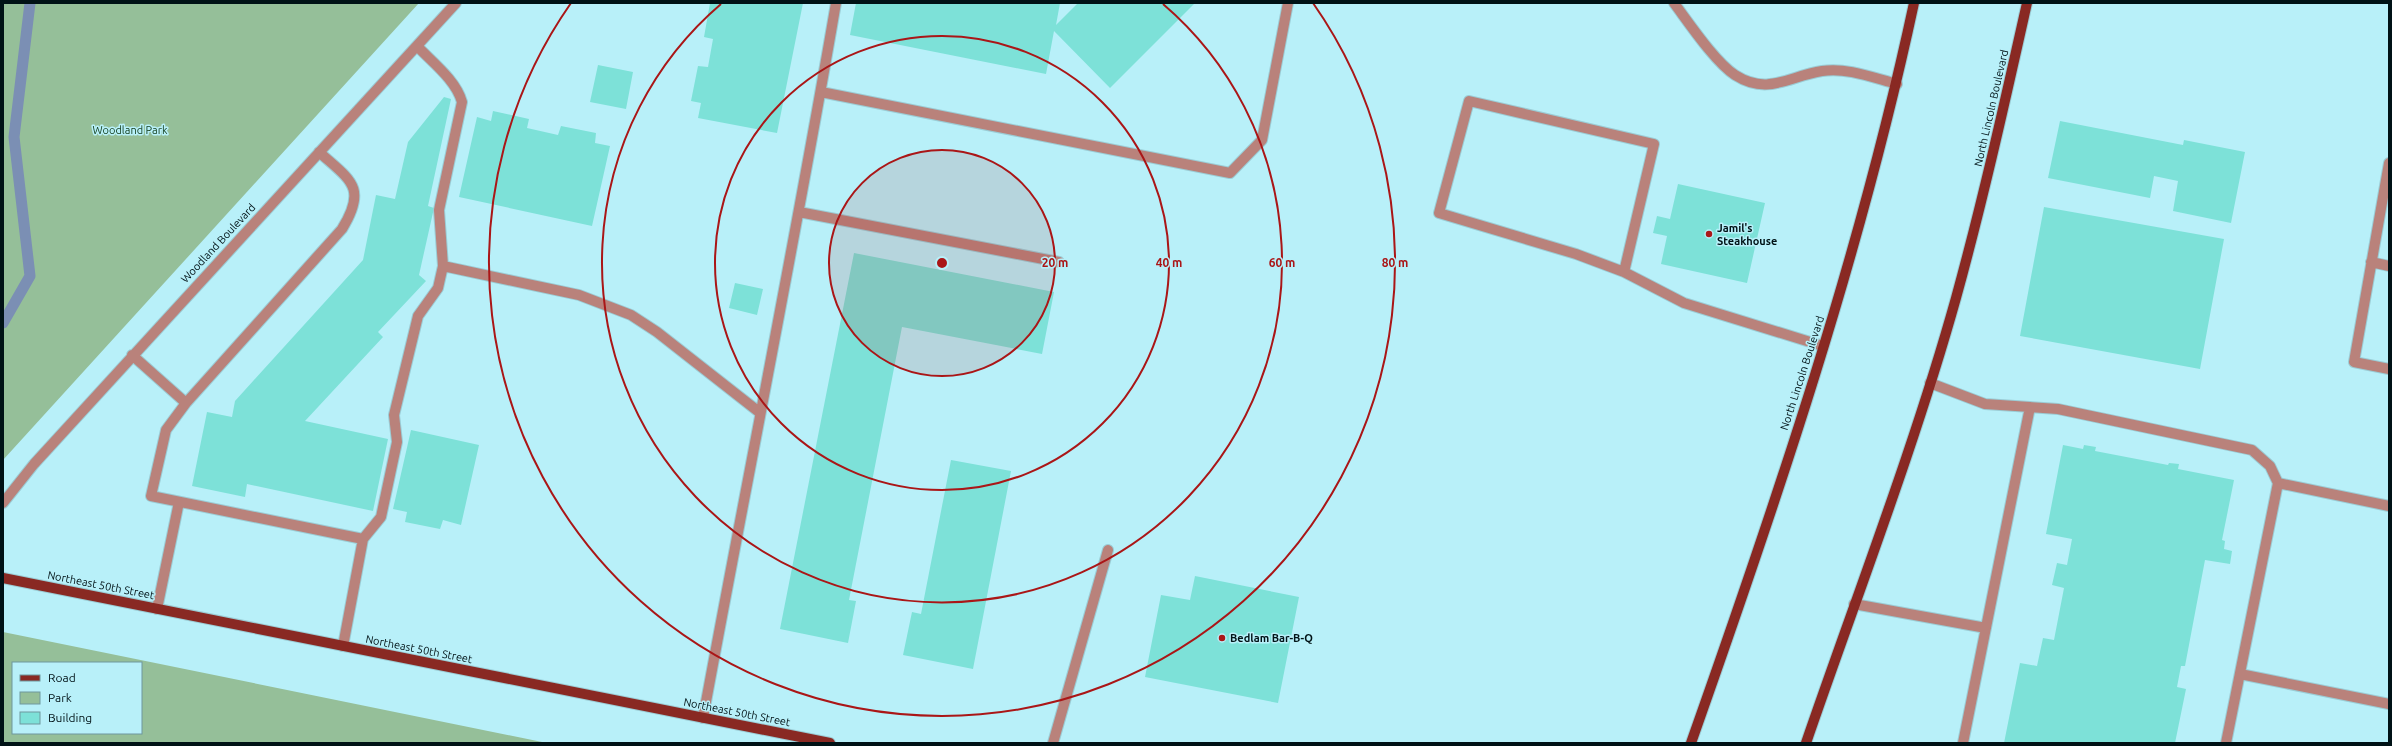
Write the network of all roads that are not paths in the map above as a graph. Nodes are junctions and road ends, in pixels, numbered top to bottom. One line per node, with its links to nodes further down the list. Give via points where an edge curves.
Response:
1 (456, 3): 7 (street, Woodland Boulevard)
2 (836, 3): 9 (street)
3 (1288, 3): 9 (street, via 1262,140 1230,173)
4 (1674, 3): 8 (street, via 1717,58 1733,74 1747,82 1780,84 1822,71 1848,71)
5 (1914, 3): 8 (main road, North Lincoln Boulevard)
6 (2027, 3): 22 (main road, North Lincoln Boulevard, via 1991,162 1956,298)
7 (417, 46): 10 (street, Woodland Boulevard); 16 (street, via 460,92 462,102 439,210)
8 (1897, 84): 19 (main road, North Lincoln Boulevard, via 1856,243)
9 (821, 92): 13 (street)
10 (319, 152): 20 (street, Woodland Boulevard); 23 (street, via 349,180 354,191 355,203 352,213 342,229)
11 (2389, 163): 12 (street)
12 (2388, 177): 15 (street)
13 (799, 212): 14 (street); 25 (street)
14 (1058, 262)
15 (2371, 262): 17 (street); 21 (street, via 2354,362)
16 (443, 266): 25 (street, via 579,295 631,315 657,332); 30 (street, via 438,288 418,316 416,323 394,415 397,442 381,517)
17 (2389, 266)
18 (1624, 272): 18 (street, via 1576,254 1439,213 1469,101 1654,144); 19 (street, via 1684,303)
19 (1823, 346): 42 (main road, North Lincoln Boulevard, via 1762,537)
20 (132, 355): 23 (street); 28 (street, Woodland Boulevard, via 34,464)
21 (2389, 369)
22 (1930, 383): 24 (street, via 1985,404); 33 (main road, North Lincoln Boulevard)
23 (186, 403): 27 (street, via 166,430 151,496)
24 (2030, 407): 26 (street, via 2058,409 2252,450 2270,466); 35 (street)
25 (759, 412): 39 (street)
26 (2278, 483): 29 (street); 37 (street)
27 (179, 502): 30 (street); 34 (street)
28 (3, 503)
29 (2389, 506)
30 (363, 539): 36 (street)
31 (1108, 550): 41 (street)
32 (3, 578): 34 (main road, Northeast 50th Street)
33 (1854, 604): 35 (street); 43 (main road, North Lincoln Boulevard)
34 (157, 609): 36 (main road, Northeast 50th Street)
35 (1986, 628): 44 (street)
36 (343, 646): 39 (main road, Northeast 50th Street)
37 (2240, 674): 38 (street); 45 (street)
38 (2389, 704)
39 (703, 718): 40 (main road, Northeast 50th Street)
40 (830, 743)
41 (1053, 743)
42 (1691, 743)
43 (1806, 743)
44 (1963, 743)
45 (2226, 743)

